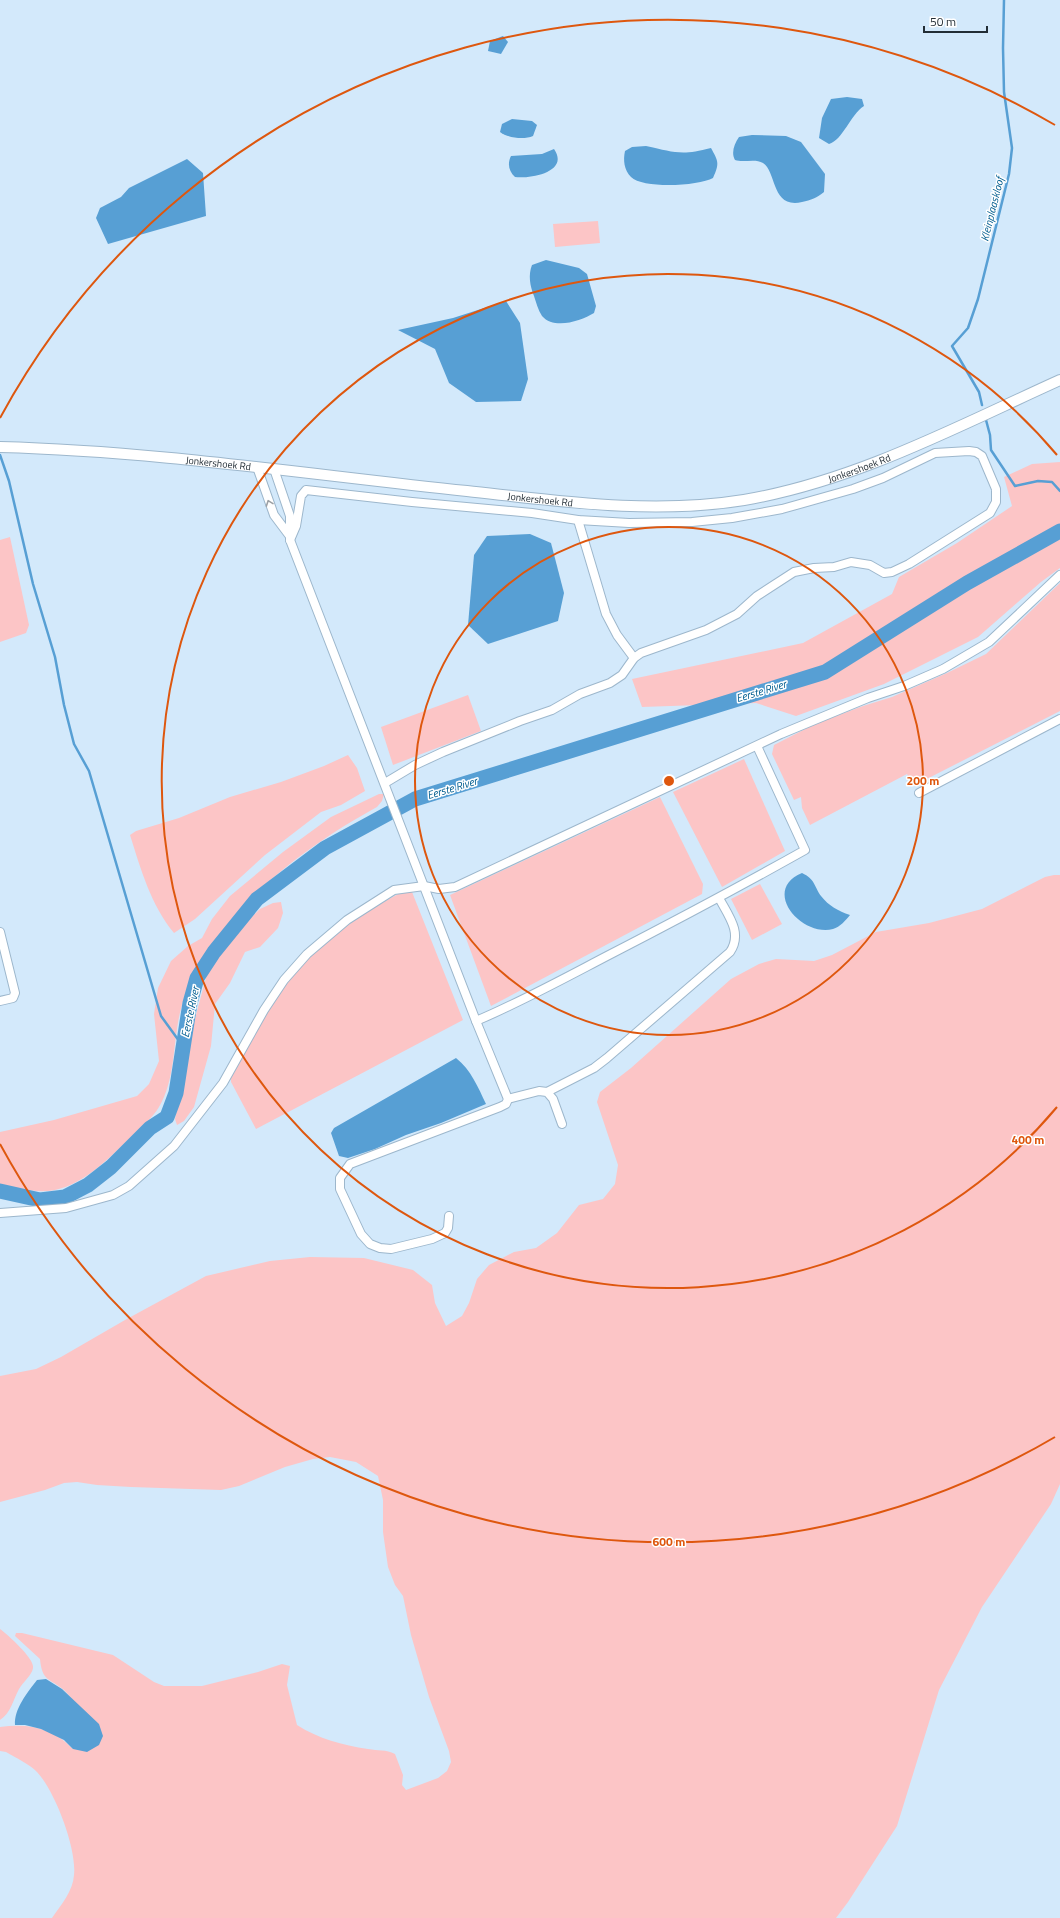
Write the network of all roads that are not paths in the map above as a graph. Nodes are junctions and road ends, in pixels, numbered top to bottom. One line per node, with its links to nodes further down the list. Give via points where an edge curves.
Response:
1 (1060, 380): 4 (street, Jonkershoek Rd, via 858,469 788,491 744,500 690,506 635,508)
2 (0, 448): 3 (street, Jonkershoek Rd, via 68,449)
3 (257, 466): 4 (street, Jonkershoek Rd); 6 (street, one-way to 3, via 274,515)
4 (274, 469): 6 (street, via 290,516)
5 (578, 520): 6 (street, via 306,490 301,496 296,526); 8 (street, via 606,614); 8 (street, via 634,523 692,522 758,514 853,489 941,452 976,452 982,456 991,475 997,496 990,513 909,564 884,573 870,565 851,562 834,568 794,572 757,596 737,614 706,630 661,645)
6 (290, 538): 11 (street, via 366,741)
7 (1060, 575): 10 (street, via 980,649 904,686 816,719)
8 (634, 658): 11 (street, via 622,675 610,683 580,694 552,710 442,752)
9 (1060, 719): 12 (street)
10 (757, 746): 13 (street, via 455,886); 14 (street, via 805,850)
11 (385, 783): 13 (street)
12 (919, 793)
13 (424, 886): 17 (street); 21 (street, via 401,888 388,893 347,920 307,954 284,980 264,1010 223,1083 174,1146 129,1186 113,1195 66,1208)
14 (719, 898): 17 (street); 18 (street, via 735,929 736,941 730,952 594,1068)
15 (0, 932): 16 (street, via 15,993 13,998)
16 (0, 1001)
17 (476, 1021): 19 (street)
18 (547, 1092): 19 (street, via 539,1091); 20 (street, via 553,1099)
19 (508, 1099): 22 (street, via 506,1104 500,1107 350,1164 340,1178 340,1189 356,1224 365,1240 376,1247 391,1249 442,1235 448,1228)
20 (562, 1124)
21 (0, 1213)
22 (449, 1216)

